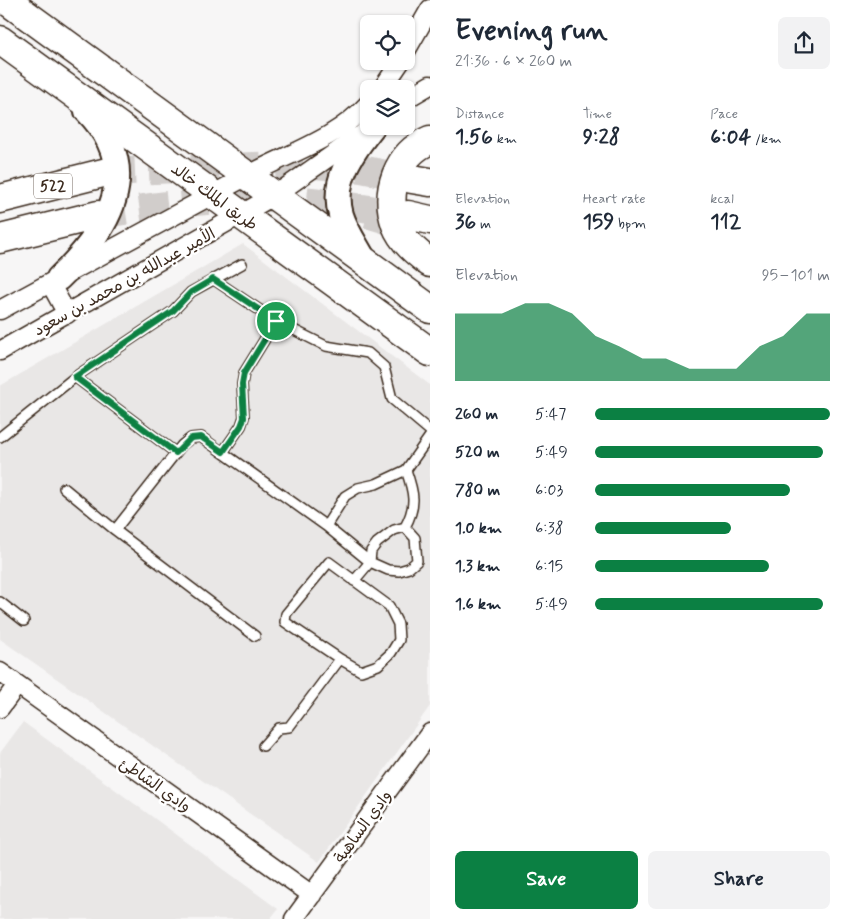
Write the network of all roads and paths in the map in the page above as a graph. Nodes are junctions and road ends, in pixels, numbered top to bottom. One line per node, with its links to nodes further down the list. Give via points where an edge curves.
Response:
1 (6, 0): 13 (main road)
2 (430, 9): 3 (street)
3 (415, 35)
4 (0, 40): 6 (main road, طريق الملك خالد)
5 (430, 85): 7 (street)
6 (63, 86): 15 (main road, طريق الملك خالد); 26 (street, via 103,127 118,162 112,204 98,234 79,259)
7 (415, 94)
8 (360, 111): 13 (street, الأمير عبدالله بن محمد بن سعود, via 310,148)
9 (360, 135): 16 (street, الأمير عبدالله بن محمد بن سعود)
10 (365, 135): 22 (street, via 342,173 340,193 340,212)
11 (430, 140): 23 (main road, via 408,155 398,168 393,186 396,225 415,251)
12 (107, 172): 14 (street); 17 (main road, 522)
13 (247, 176): 15 (street, الأمير عبدالله بن محمد بن سعود); 16 (main road)
14 (0, 187)
15 (212, 195): 19 (main road, طريق الملك خالد); 26 (street, الأمير عبدالله بن محمد بن سعود)
16 (276, 195): 19 (street, الأمير عبدالله بن محمد بن سعود); 22 (main road)
17 (0, 199)
18 (98, 215): 20 (main road, 522); 21 (street)
19 (241, 216): 29 (street, الأمير عبدالله بن محمد بن سعود); 32 (main road, طريق الملك خالد)
20 (0, 239)
21 (0, 252)
22 (364, 260): 27 (main road)
23 (430, 263)
24 (242, 264): 25 (lane)
25 (213, 279): 30 (lane); 33 (lane, via 191,292 173,311)
26 (54, 280): 28 (street, الأمير عبدالله بن محمد بن سعود); 29 (street)
27 (430, 309)
28 (0, 310)
29 (67, 314): 31 (street, الأمير عبدالله بن محمد بن سعود)
30 (276, 321): 34 (lane, via 326,346 368,353 384,368 392,398); 37 (lane, via 244,373 244,418)
31 (0, 352)
32 (430, 352)
33 (75, 377): 36 (lane); 38 (lane)
34 (430, 431)
35 (430, 436): 39 (lane)
36 (0, 437)
37 (223, 452): 38 (lane, via 201,437 191,438); 41 (lane)
38 (176, 453): 43 (lane)
39 (406, 470): 41 (lane, via 345,496); 42 (lane, via 412,490 413,512)
40 (64, 488): 43 (lane)
41 (326, 526): 44 (lane)
42 (405, 527): 44 (lane, via 383,536 371,551); 44 (lane, via 415,538 417,561 399,571)
43 (115, 530): 48 (lane)
44 (370, 562): 45 (lane)
45 (354, 581): 49 (lane, via 389,606 398,624 399,640 378,665 361,670); 49 (lane, via 331,563 326,563 285,618 286,622)
46 (0, 602): 47 (lane)
47 (24, 621)
48 (255, 636)
49 (340, 659): 54 (lane, via 290,727 279,728)
50 (0, 672): 51 (street, وادي الشاطئ)
51 (17, 685): 52 (street); 55 (street, وادي الشاطئ)
52 (0, 708)
53 (429, 737): 55 (street, وادي الساهية)
54 (263, 746)
55 (312, 895): 56 (street, وادي الساهية)
56 (294, 919)

